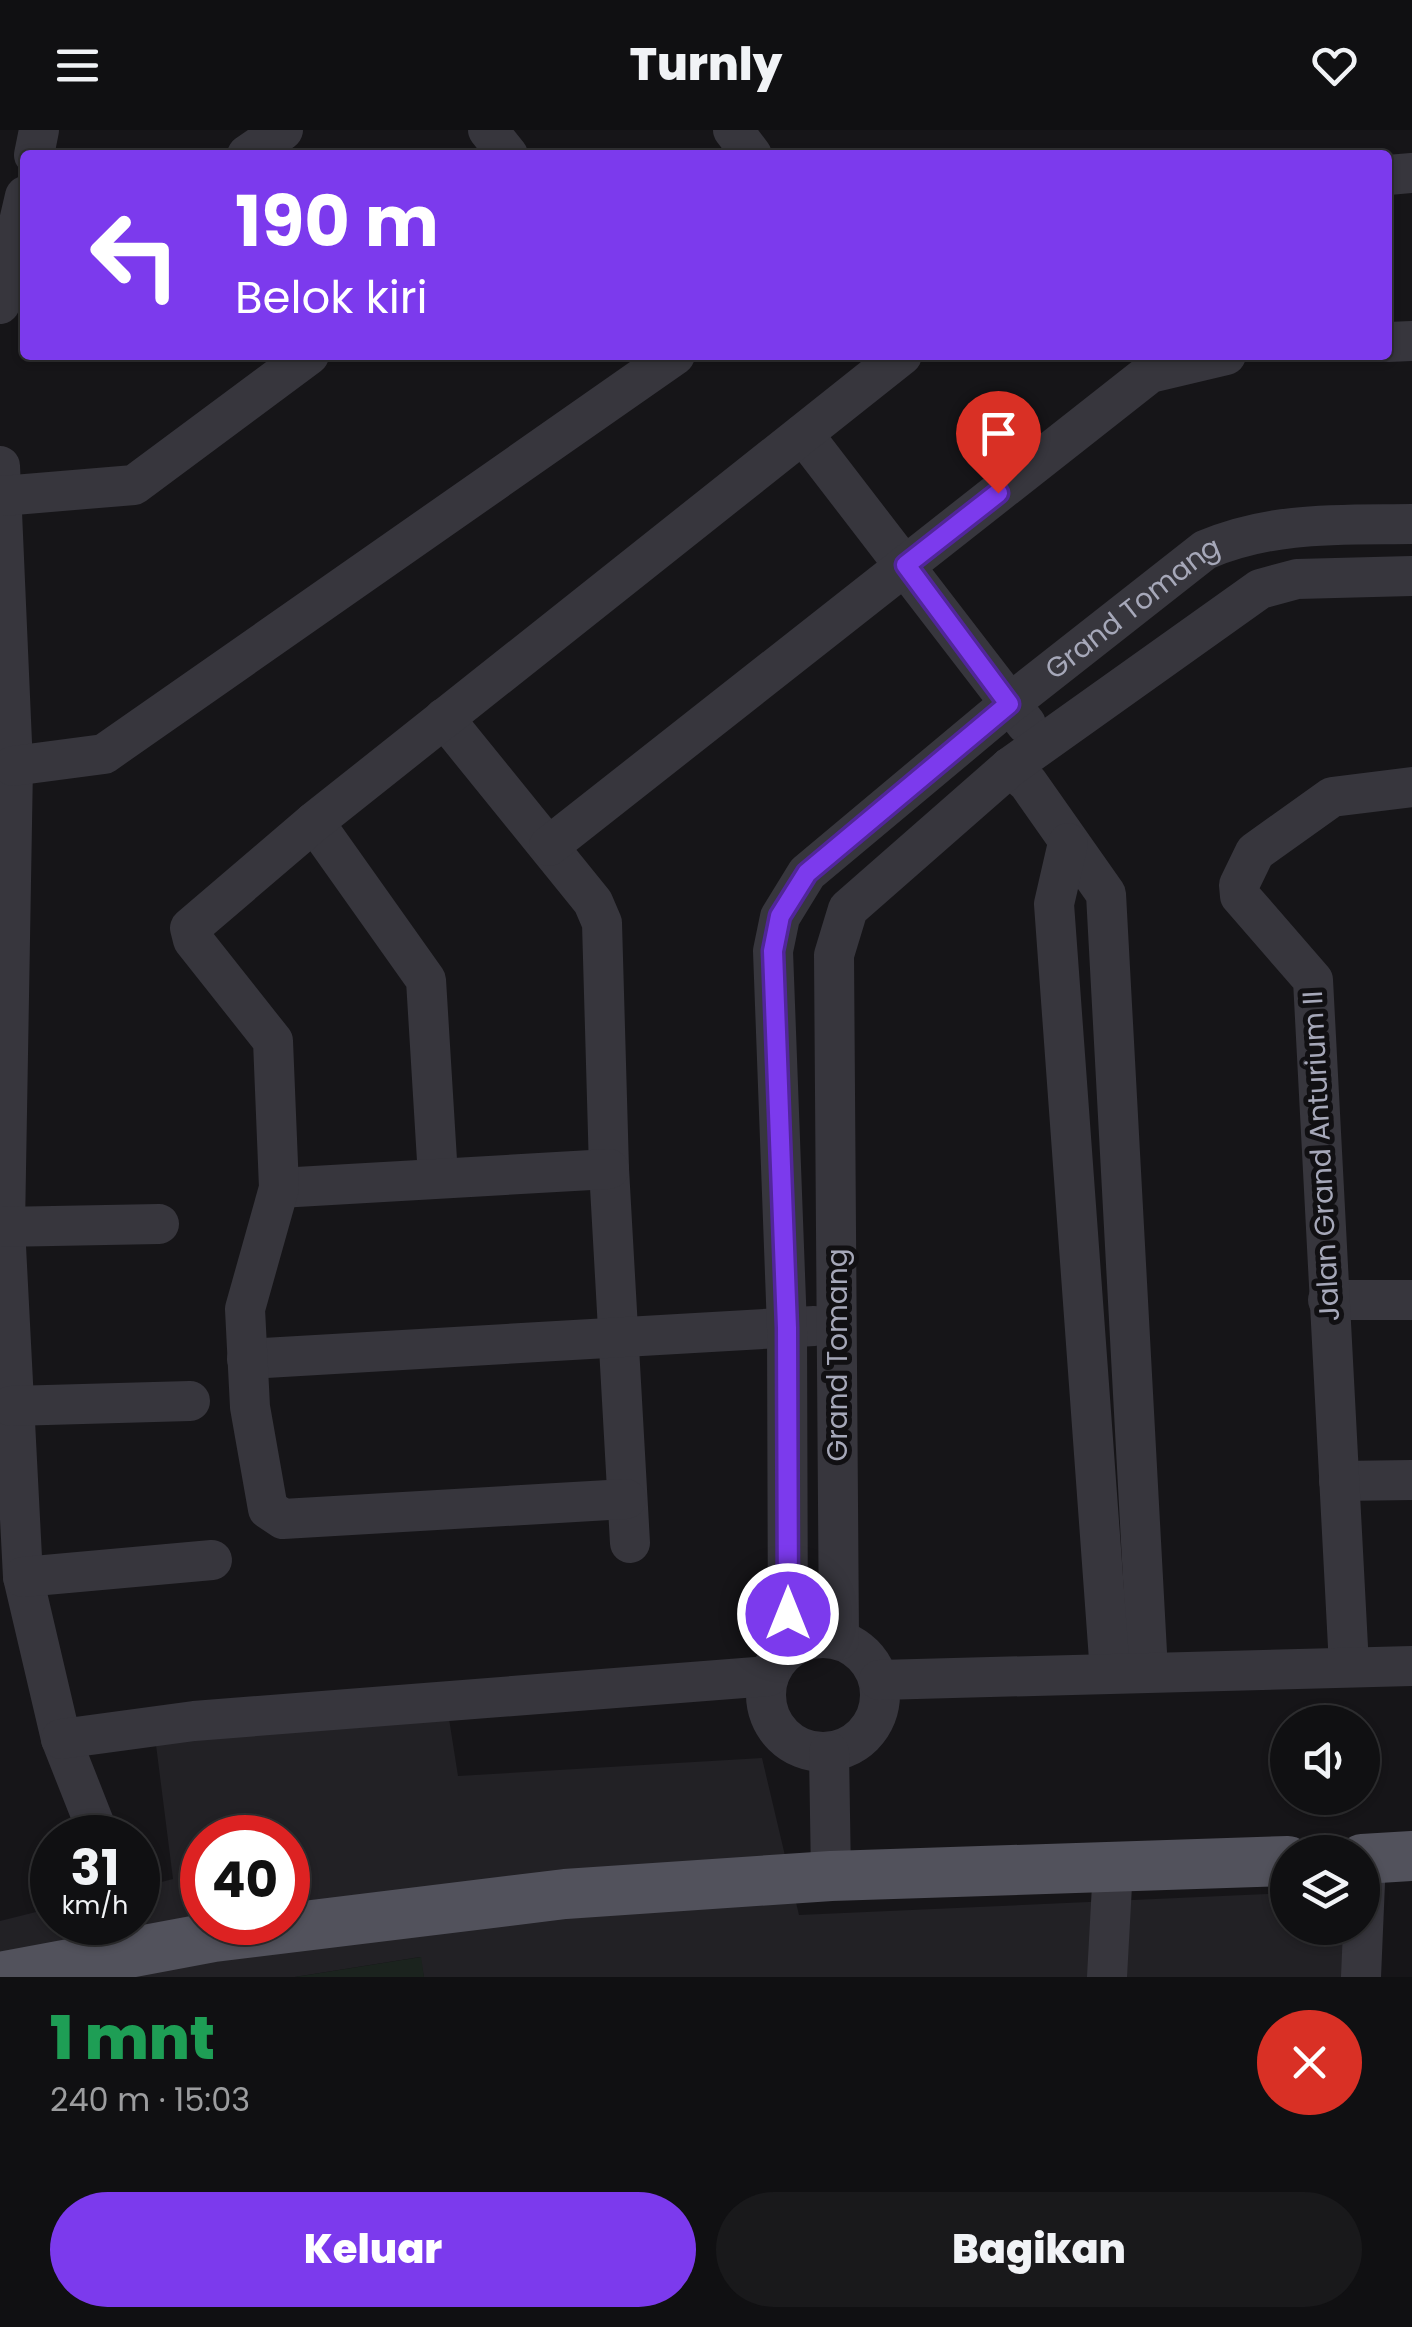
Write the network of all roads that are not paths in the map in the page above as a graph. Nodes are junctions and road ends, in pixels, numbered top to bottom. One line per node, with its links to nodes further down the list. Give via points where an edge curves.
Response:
1 (283, 130): 4 (street)
2 (488, 130): 5 (street)
3 (733, 130): 6 (street)
4 (254, 150)
5 (504, 150)
6 (748, 150)
7 (20, 218): 8 (street)
8 (0, 304)
9 (302, 360): 15 (street, via 134,485)
10 (664, 360): 22 (street, via 104,754)
11 (896, 360): 14 (street)
12 (1184, 360): 13 (street)
13 (1150, 364): 17 (street)
14 (803, 434): 17 (street); 20 (street)
15 (1, 481): 22 (street)
16 (1412, 524): 19 (street, Grand Tomang, via 1297,525 1205,550)
17 (906, 565): 19 (street); 26 (street)
18 (1412, 576): 21 (street, Grand Tomang, via 1297,579 1260,589)
19 (1009, 704): 21 (street); 37 (street, Grand Tomang, via 807,873 780,916 773,951)
20 (444, 718): 24 (street); 26 (street)
21 (1025, 755): 25 (street, via 1028,783); 36 (street, Grand Tomang, via 859,899 839,927)
22 (14, 766): 33 (street)
23 (1412, 787): 34 (street, Jalan Grand Anturium II, via 1332,798 1255,852 1239,885 1240,896 1313,980)
24 (314, 822): 30 (street, via 426,980); 31 (street, via 190,928 272,1042)
25 (1068, 844): 27 (street); 28 (street)
26 (549, 846): 29 (street, via 602,924)
27 (1106, 894): 28 (street); 39 (street)
28 (1054, 904): 40 (street)
29 (609, 1169): 30 (street); 38 (street)
30 (438, 1177): 31 (street)
31 (279, 1188): 41 (street, via 245,1310)
32 (158, 1224): 33 (street)
33 (2, 1227): 43 (street)
34 (1328, 1300): 35 (street); 45 (street, Jalan Grand Anturium II)
35 (1412, 1300)
36 (838, 1325): 37 (street); 50 (street, Grand Tomang)
37 (787, 1328): 38 (street); 51 (street, Grand Tomang)
38 (618, 1338): 41 (street); 46 (street)
39 (1129, 1349): 40 (street); 54 (street)
40 (1088, 1352): 54 (street)
41 (247, 1359): 46 (street, via 264,1498 283,1519)
42 (190, 1401): 43 (street)
43 (11, 1406): 49 (street)
44 (1412, 1480): 45 (street)
45 (1338, 1481): 52 (street, Jalan Grand Anturium II)
46 (626, 1499): 47 (street)
47 (630, 1543)
48 (212, 1560): 49 (street)
49 (22, 1577): 56 (street)
50 (839, 1640): 51 (street, via 812,1639); 55 (street, via 865,1655)
51 (778, 1663): 56 (street); 57 (street, via 766,1699 772,1721 806,1750)
52 (1350, 1666): 53 (street); 54 (street)
53 (1412, 1666)
54 (1129, 1672): 55 (street)
55 (879, 1680): 57 (street, via 880,1705 871,1728 852,1745)
56 (61, 1739): 58 (street)
57 (829, 1752): 61 (street)
58 (91, 1815)
59 (1270, 1862): 60 (main road)
60 (1114, 1867): 61 (main road); 64 (street)
61 (831, 1876): 63 (main road, via 546,1896 214,1938)
62 (1366, 1945): 65 (street)
63 (0, 1976)
64 (1106, 1977)
65 (1361, 1977)

